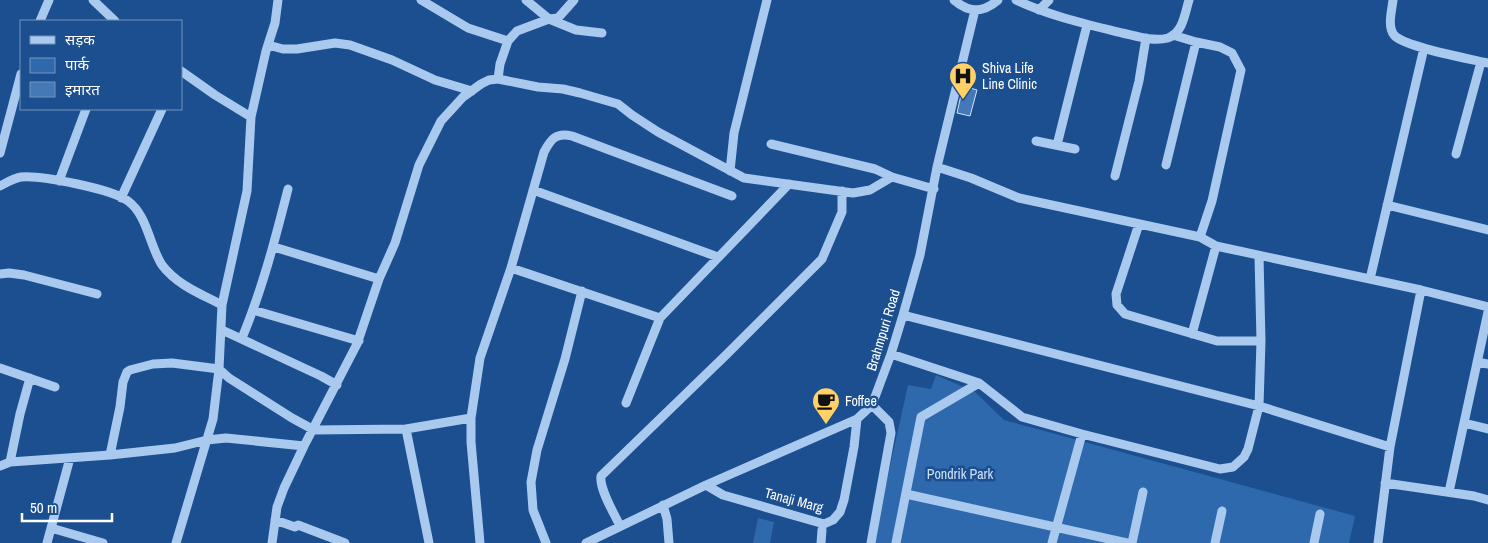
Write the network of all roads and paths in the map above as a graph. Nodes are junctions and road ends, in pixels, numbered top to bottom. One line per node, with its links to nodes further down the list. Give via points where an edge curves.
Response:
1 (49, 0): 17 (street)
2 (93, 0): 18 (street)
3 (278, 0): 25 (street)
4 (421, 0): 23 (street, via 468,28)
5 (526, 0): 16 (street)
6 (574, 0): 16 (street, via 558,18)
7 (767, 0): 43 (street, via 734,133)
8 (954, 0): 14 (street, via 964,8)
9 (998, 0): 14 (street, via 991,6)
10 (1016, 0): 15 (street)
11 (1049, 0): 15 (street)
12 (1189, 0): 21 (street, via 1180,30)
13 (1393, 0): 26 (street, via 1390,26 1393,34)
14 (975, 10): 42 (street, Brahmpuri Road)
15 (1039, 10): 19 (street)
16 (549, 19): 20 (street, via 576,30); 23 (street, via 517,31)
17 (40, 20)
18 (113, 20)
19 (1087, 24): 22 (street); 37 (street)
20 (602, 33)
21 (1173, 34): 22 (street, via 1168,38); 24 (street)
22 (1146, 38): 44 (street, via 1139,81)
23 (508, 40): 30 (street)
24 (1196, 42): 41 (street); 58 (street, via 1220,46 1232,53 1241,70 1212,201)
25 (268, 45): 31 (street, via 283,49 335,43 350,45 435,80); 34 (street)
26 (1424, 48): 27 (street); 55 (street)
27 (1485, 63): 40 (street)
28 (182, 72): 34 (street)
29 (20, 78): 39 (street)
30 (498, 79): 31 (street, via 488,80); 43 (street, via 577,92 618,104 658,132)
31 (472, 91): 65 (street, via 441,121 419,165 395,243)
32 (86, 110): 46 (street)
33 (162, 110): 54 (street)
34 (250, 116): 70 (street, via 247,191)
35 (1036, 141): 37 (street)
36 (771, 144): 45 (street, via 875,169)
37 (1057, 145): 38 (street)
38 (1076, 149)
39 (0, 153)
40 (1456, 154)
41 (1166, 165)
42 (937, 167): 50 (street, Brahmpuri Road); 56 (street, via 1019,198)
43 (730, 171): 47 (street, via 744,178)
44 (1115, 176)
45 (892, 177): 50 (street); 52 (street, via 870,190)
46 (59, 181): 48 (street, via 18,177); 54 (street, via 102,189)
47 (789, 184): 52 (street); 62 (street)
48 (0, 186)
49 (288, 189): 60 (street)
50 (934, 189): 74 (street, Brahmpuri Road)
51 (533, 190): 53 (street, via 544,152 551,140 564,134); 62 (street); 63 (street)
52 (842, 192): 117 (street, via 842,212 822,259 601,476 600,481)
53 (732, 196)
54 (121, 198): 70 (street, via 140,214 162,264 178,282)
55 (1387, 205): 57 (street); 66 (street)
56 (1138, 224): 58 (street); 77 (street, via 1116,294 1117,304 1125,314)
57 (1488, 230)
58 (1200, 237): 59 (street)
59 (1216, 246): 61 (street); 77 (street)
60 (274, 247): 65 (street); 72 (street)
61 (1258, 256): 66 (street); 80 (street)
62 (718, 257): 75 (street)
63 (511, 268): 68 (street); 93 (street, via 480,358)
64 (0, 274): 69 (street, via 24,276)
65 (380, 279): 79 (street)
66 (1370, 279): 67 (street)
67 (1421, 290): 71 (street); 102 (street)
68 (582, 291): 75 (street); 129 (street, via 531,482 532,510)
69 (97, 294)
70 (222, 305): 76 (street)
71 (1488, 307)
72 (253, 310): 78 (street); 79 (street)
73 (1488, 312): 82 (street)
74 (903, 315): 81 (street, Brahmpuri Road); 92 (street)
75 (660, 318): 90 (street)
76 (222, 330): 78 (street); 85 (street)
77 (1192, 334): 80 (street, via 1217,341)
78 (242, 338): 88 (street)
79 (359, 341): 88 (street)
80 (1261, 341): 92 (street)
81 (891, 354): 87 (street); 91 (street, Brahmpuri Road)
82 (1477, 362): 83 (street); 95 (street)
83 (1488, 364)
84 (0, 368): 86 (street)
85 (219, 369): 98 (street); 100 (street); 103 (street, via 172,363 153,364 127,372)
86 (30, 378): 89 (street); 105 (street)
87 (979, 383): 99 (street, via 1022,416); 111 (street, via 921,417)
88 (337, 385): 98 (street)
89 (55, 387)
90 (626, 403)
91 (872, 405): 94 (street, Brahmpuri Road); 133 (street, via 889,422 891,433)
92 (1258, 406): 99 (street, via 1248,449 1244,458 1233,467 1220,469); 102 (street)
93 (471, 418): 96 (street); 128 (street)
94 (857, 419): 108 (street, Brahmpuri Road); 108 (street, Tanaji Marg, via 844,500 840,512 824,524 723,495)
95 (1464, 423): 97 (street); 110 (street)
96 (406, 429): 98 (street); 127 (street)
97 (1488, 429)
98 (314, 430): 101 (street)
99 (1082, 434): 118 (street)
100 (207, 440): 101 (street, via 226,438); 103 (street, via 174,448); 124 (street)
101 (304, 446): 116 (street, via 284,488)
102 (1390, 447): 107 (street)
103 (110, 455): 104 (street)
104 (70, 458): 105 (street); 119 (street)
105 (10, 462): 106 (street)
106 (0, 466)
107 (1385, 482): 110 (street); 140 (street)
108 (706, 485): 113 (street, Brahmpuri Road)
109 (1143, 492): 137 (street)
110 (1449, 492): 112 (street)
111 (906, 494): 118 (street); 134 (street)
112 (1488, 500)
113 (663, 505): 117 (street, Brahmpuri Road); 131 (street, via 668,519)
114 (1222, 511): 138 (street)
115 (1320, 514): 139 (street)
116 (275, 520): 125 (street); 126 (street)
117 (620, 526): 121 (street, Brahmpuri Road)
118 (1056, 527): 135 (street); 136 (street)
119 (51, 528): 122 (street); 123 (street)
120 (822, 530): 132 (street)
121 (604, 540): 130 (street, Brahmpuri Road)
122 (47, 543)
123 (102, 543)
124 (176, 543)
125 (272, 543)
126 (345, 543)
127 (429, 543)
128 (480, 543)
129 (546, 543)
130 (586, 543)
131 (668, 543)
132 (821, 543)
133 (871, 543)
134 (896, 543)
135 (1052, 543)
136 (1127, 543)
137 (1132, 543)
138 (1215, 543)
139 (1314, 543)
140 (1378, 543)

